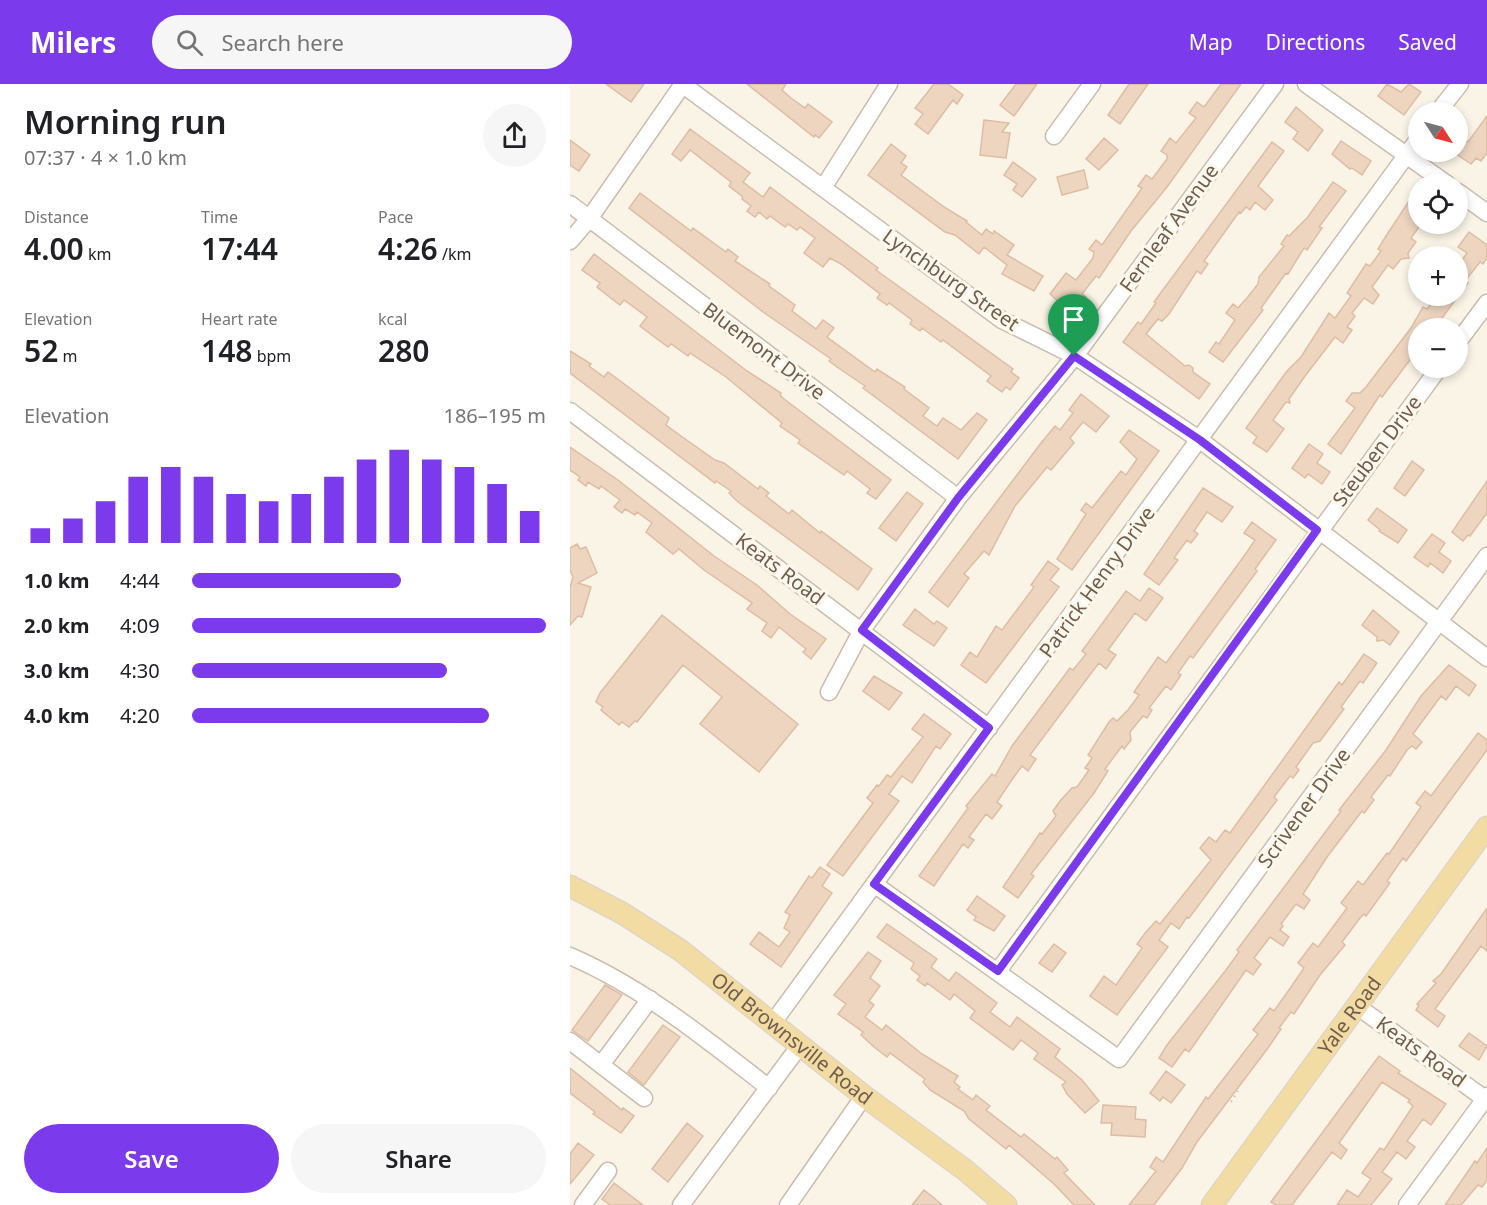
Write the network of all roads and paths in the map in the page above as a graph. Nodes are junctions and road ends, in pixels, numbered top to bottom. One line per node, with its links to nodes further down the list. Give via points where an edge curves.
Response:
1 (683, 84): 12 (street, Lynchburg Street); 16 (street)
2 (889, 84): 12 (street)
3 (1092, 84): 8 (street)
4 (1275, 84): 20 (street, Fernleaf Avenue)
5 (1306, 84): 10 (street)
6 (1460, 84): 7 (street)
7 (1446, 102)
8 (1054, 136)
9 (1408, 153): 10 (street, Patrick Henry Drive)
10 (1406, 156): 11 (street); 23 (street, Patrick Henry Drive)
11 (1432, 174)
12 (824, 188): 20 (street, Lynchburg Street, via 1002,320)
13 (1468, 199): 15 (street)
14 (570, 204): 16 (street, Bluemont Drive)
15 (1487, 213)
16 (589, 219): 17 (street); 24 (street, Bluemont Drive)
17 (570, 241)
18 (1487, 303): 19 (street)
19 (1468, 329)
20 (1074, 356): 23 (street, Lynchburg Street); 24 (street, Fernleaf Avenue)
21 (1431, 378): 25 (street, Steuben Drive)
22 (570, 411): 28 (street, Keats Road)
23 (1200, 440): 25 (street, Lynchburg Street); 31 (street, Patrick Henry Drive)
24 (958, 498): 28 (street, Fernleaf Avenue)
25 (1317, 530): 27 (street, Lynchburg Street); 36 (street, Steuben Drive)
26 (1487, 556): 27 (street, Scrivener Drive)
27 (1439, 622): 29 (street, Lynchburg Street); 36 (street, Scrivener Drive, via 1119,1059)
28 (862, 630): 30 (street, Fernleaf Avenue); 31 (street, Keats Road)
29 (1487, 658)
30 (829, 692)
31 (989, 728): 33 (street, Patrick Henry Drive)
32 (1487, 827): 38 (main road, Yale Road)
33 (874, 884): 36 (street); 39 (street, Patrick Henry Drive)
34 (570, 886): 39 (main road, Old Brownsville Road, via 680,950)
35 (570, 956): 37 (street)
36 (998, 971)
37 (650, 999): 42 (street); 43 (street)
38 (1357, 1006): 46 (street, Keats Road); 54 (main road, Yale Road)
39 (772, 1024): 41 (main road, Old Brownsville Road)
40 (570, 1041): 42 (street)
41 (801, 1044): 43 (street); 45 (main road, Old Brownsville Road)
42 (601, 1065): 47 (street)
43 (769, 1088): 51 (street)
44 (1238, 1090): 48 (path)
45 (864, 1096): 52 (street); 53 (main road, Old Brownsville Road, via 957,1163)
46 (1486, 1097): 55 (street)
47 (644, 1098)
48 (1231, 1102)
49 (608, 1171): 50 (street)
50 (583, 1205)
51 (681, 1205)
52 (788, 1205)
53 (1006, 1205)
54 (1212, 1205)
55 (1407, 1205)

